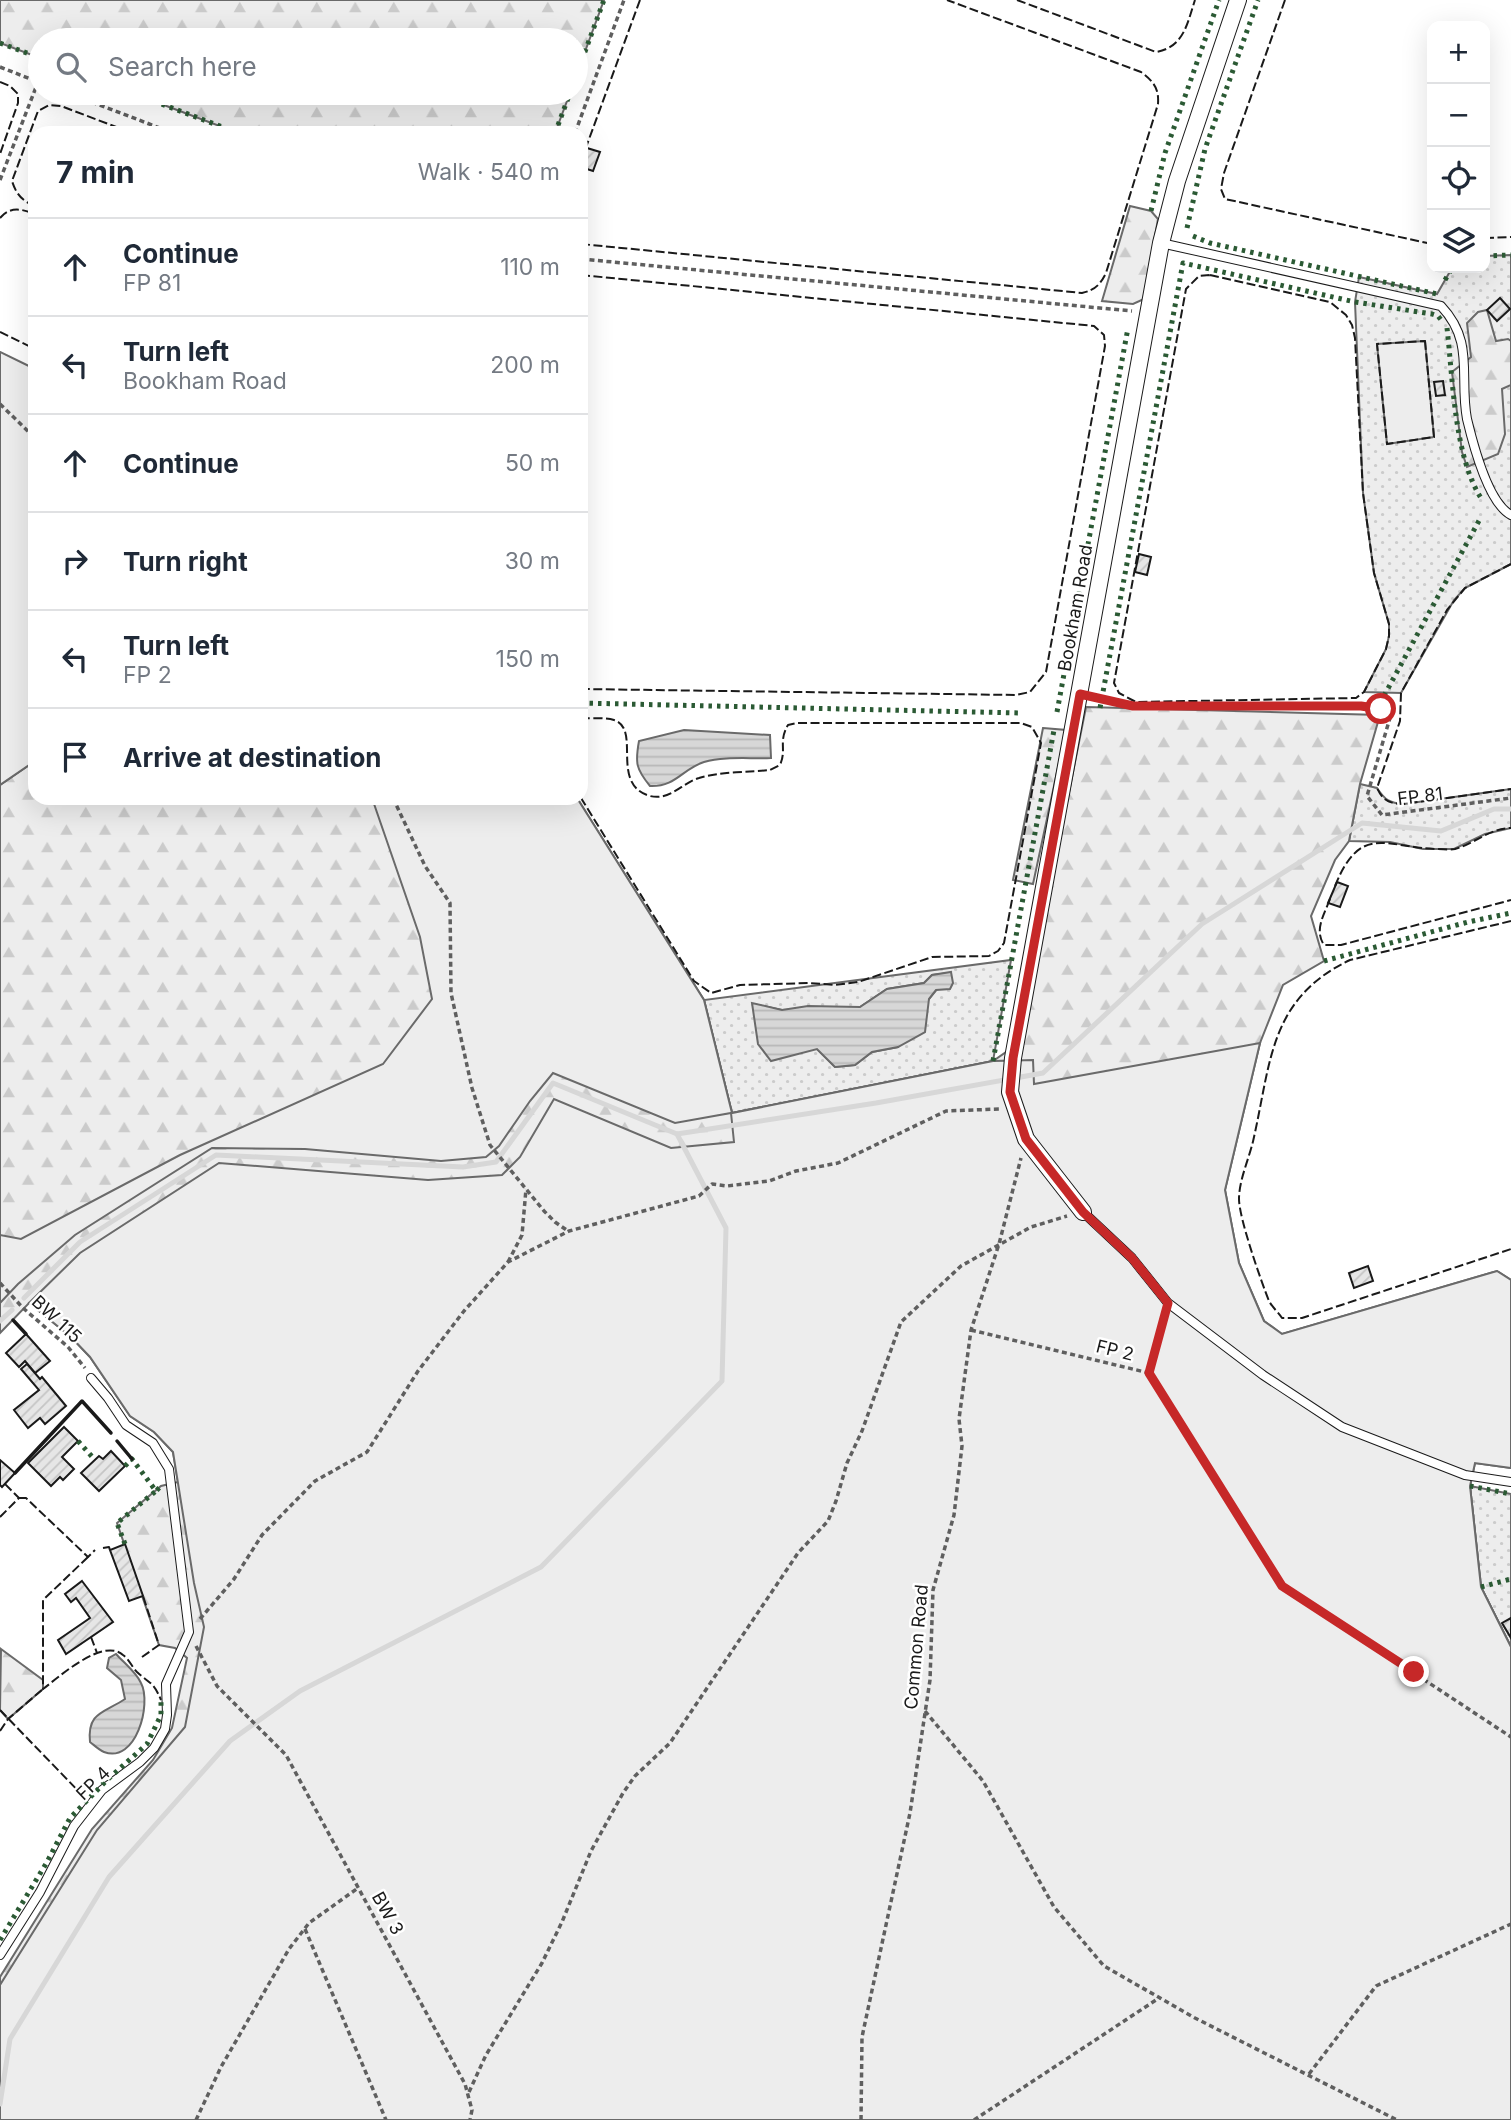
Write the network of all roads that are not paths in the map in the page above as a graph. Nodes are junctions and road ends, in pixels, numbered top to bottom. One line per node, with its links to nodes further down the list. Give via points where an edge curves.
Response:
1 (1238, 0): 2 (street, Bookham Road)
2 (1161, 243): 3 (lane, via 1441,306 1455,320 1464,353 1467,417 1487,484); 4 (street, Bookham Road, via 1010,1092 1026,1139)
3 (1511, 515)
4 (1083, 1212): 6 (lane, via 1132,1258 1168,1303 1263,1375 1342,1427 1465,1475)
5 (91, 1378): 7 (lane, FP 4, via 126,1425 153,1443 169,1469 189,1632 166,1685 165,1729 154,1748 102,1790 74,1826)
6 (1511, 1482)
7 (0, 1955)

